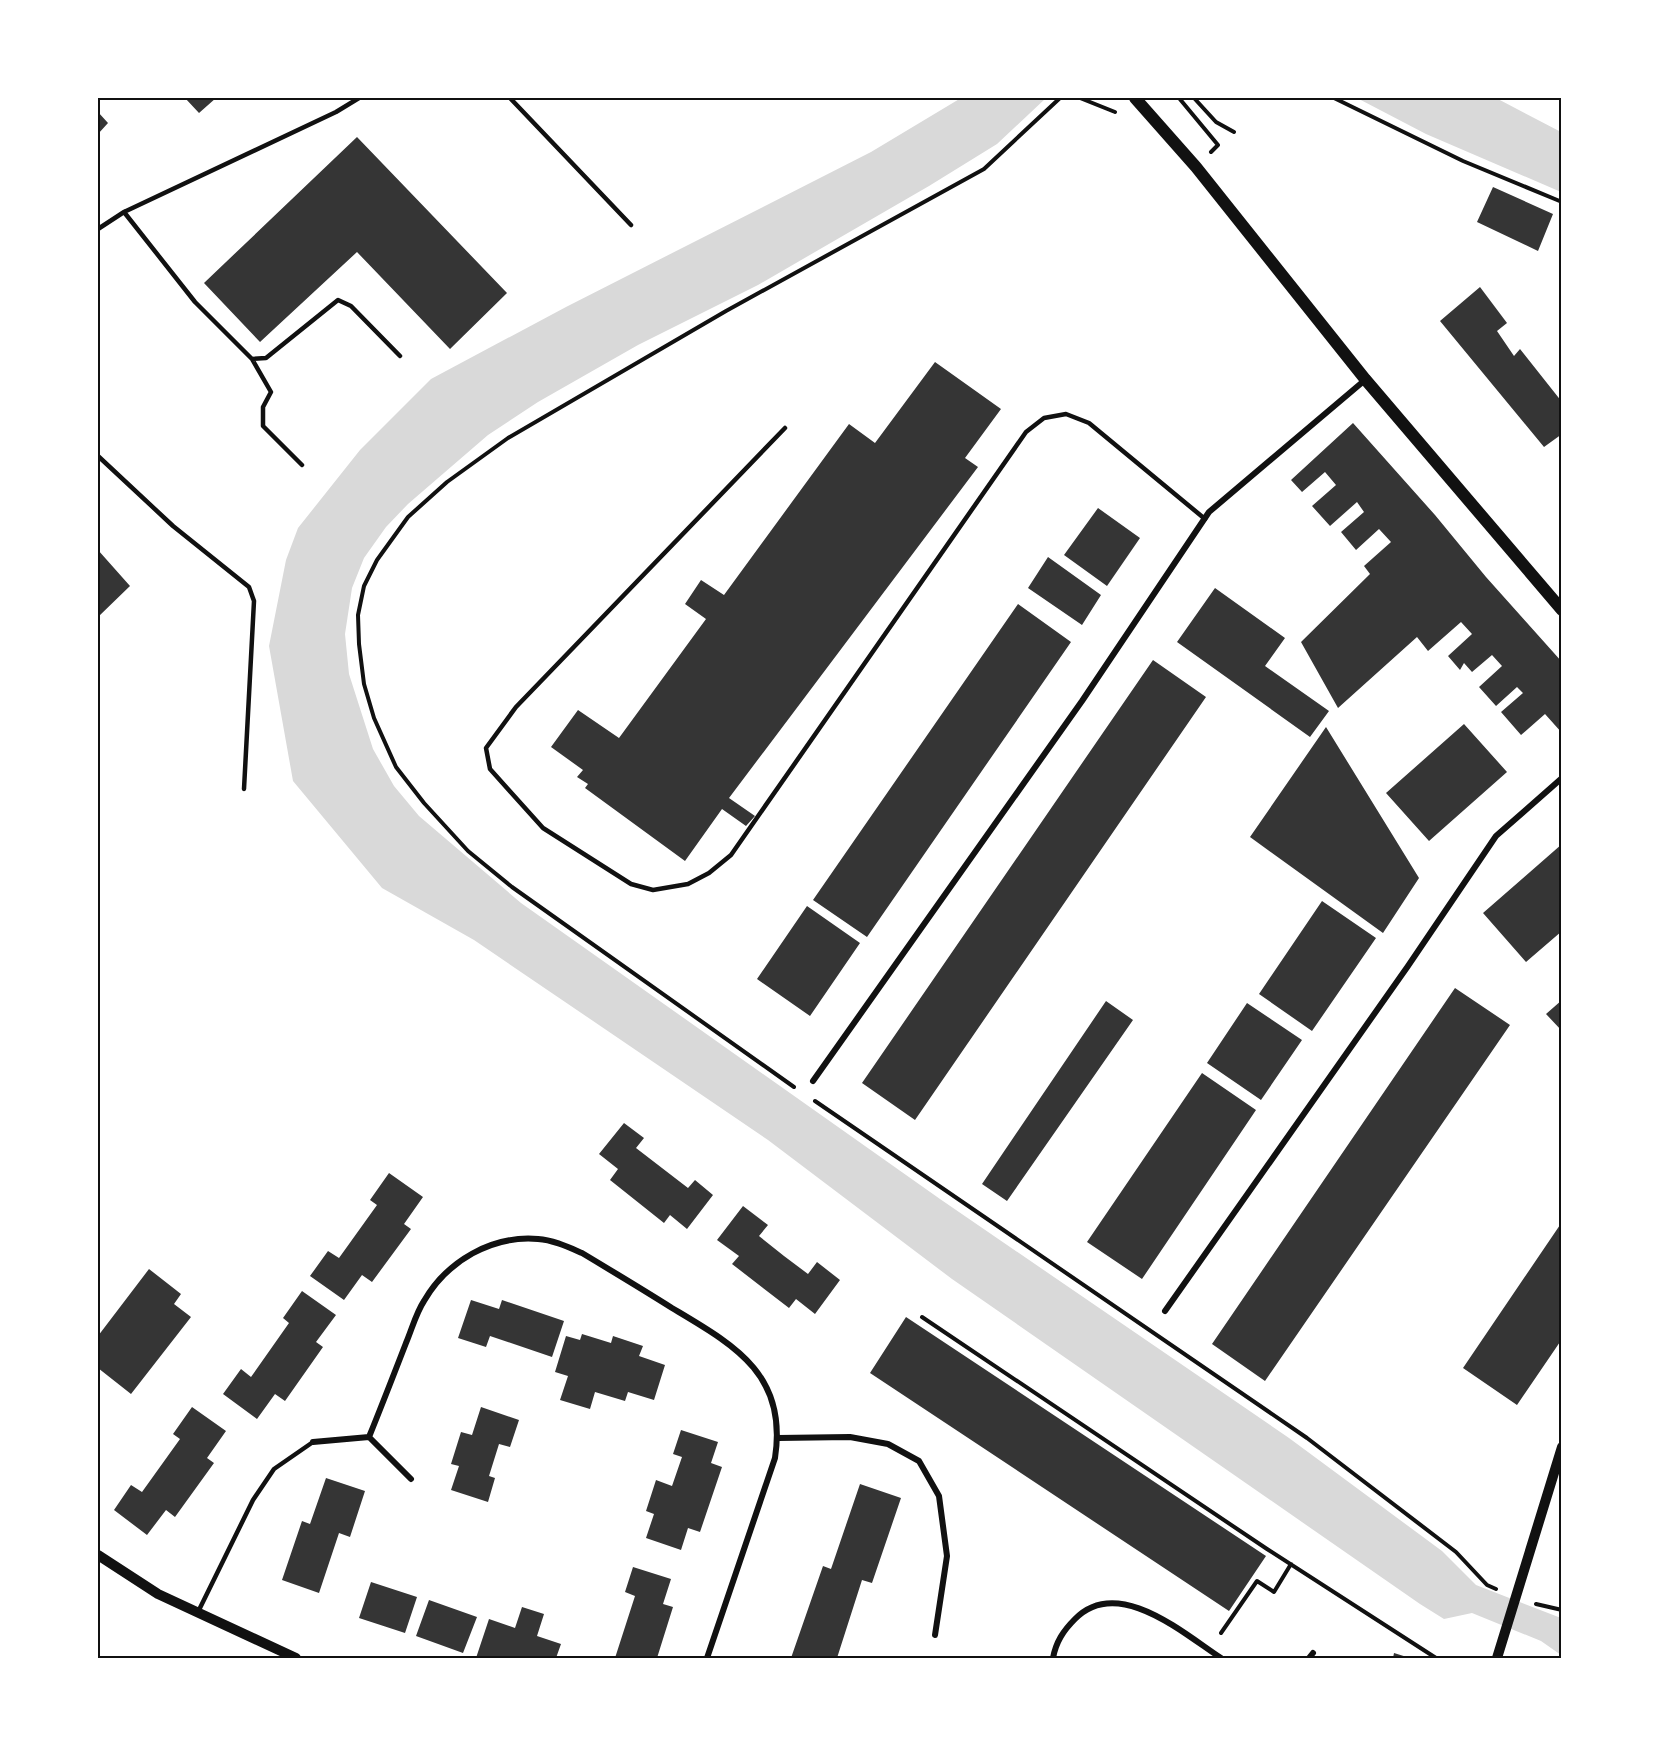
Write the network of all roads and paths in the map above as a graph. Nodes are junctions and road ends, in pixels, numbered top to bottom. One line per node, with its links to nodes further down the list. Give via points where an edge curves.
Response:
1 (359, 98): 11 (lane)
2 (510, 98): 12 (lane)
3 (1060, 98): 25 (path, via 984,169 696,328 508,438 447,482 408,517 377,560 364,586 358,615 364,684 392,759 424,803 468,851 512,886)
4 (1135, 98): 9 (main road)
5 (1179, 98): 9 (path, via 1218,145)
6 (1194, 98): 8 (path, via 1216,122)
7 (1334, 98): 10 (path, via 1463,161)
8 (1234, 132)
9 (1196, 167): 16 (main road)
10 (1562, 202)
11 (124, 212): 13 (lane); 15 (lane, via 195,302)
12 (631, 225)
13 (98, 229)
14 (400, 356): 15 (lane, via 351,306 338,300 266,358)
15 (252, 359): 19 (lane, via 271,392 263,407 263,426)
16 (1365, 379): 20 (street); 21 (main road)
17 (785, 429): 20 (lane, via 516,707 486,748 490,769 543,828 631,884 653,890 688,884 710,873 731,855 1026,432 1044,418 1066,414 1089,423)
18 (98, 456): 23 (lane, via 173,526 249,587 254,601)
19 (302, 465)
20 (1205, 519): 24 (street, via 1082,701)
21 (1562, 610)
22 (1562, 778): 27 (street, via 1496,836)
23 (244, 789)
24 (813, 1081)
25 (801, 1092)
26 (811, 1099): 36 (path, via 1307,1438 1456,1552 1487,1585)
27 (1165, 1311)
28 (922, 1317): 35 (path)
29 (369, 1437): 30 (street, via 423,1302 440,1278 463,1257 488,1245 539,1239 582,1253 746,1357 760,1375 774,1407); 31 (street); 33 (street)
30 (778, 1438): 40 (street, via 850,1437 888,1444 919,1461 939,1496 947,1556); 43 (street, via 775,1458)
31 (313, 1442): 39 (lane, via 274,1469 253,1500)
32 (1562, 1447): 47 (street)
33 (411, 1479)
34 (98, 1555): 39 (street, via 158,1594)
35 (1290, 1564): 41 (path, via 1274,1593 1257,1581); 46 (path)
36 (1506, 1593)
37 (1526, 1600): 38 (path)
38 (1562, 1610)
39 (198, 1612): 42 (street)
40 (935, 1635)
41 (1209, 1650): 44 (street, via 1154,1614 1137,1606 1118,1604 1097,1606 1080,1614 1063,1632); 45 (street)
42 (296, 1659)
43 (707, 1659)
44 (1053, 1659)
45 (1221, 1659)
46 (1436, 1659)
47 (1497, 1659)

